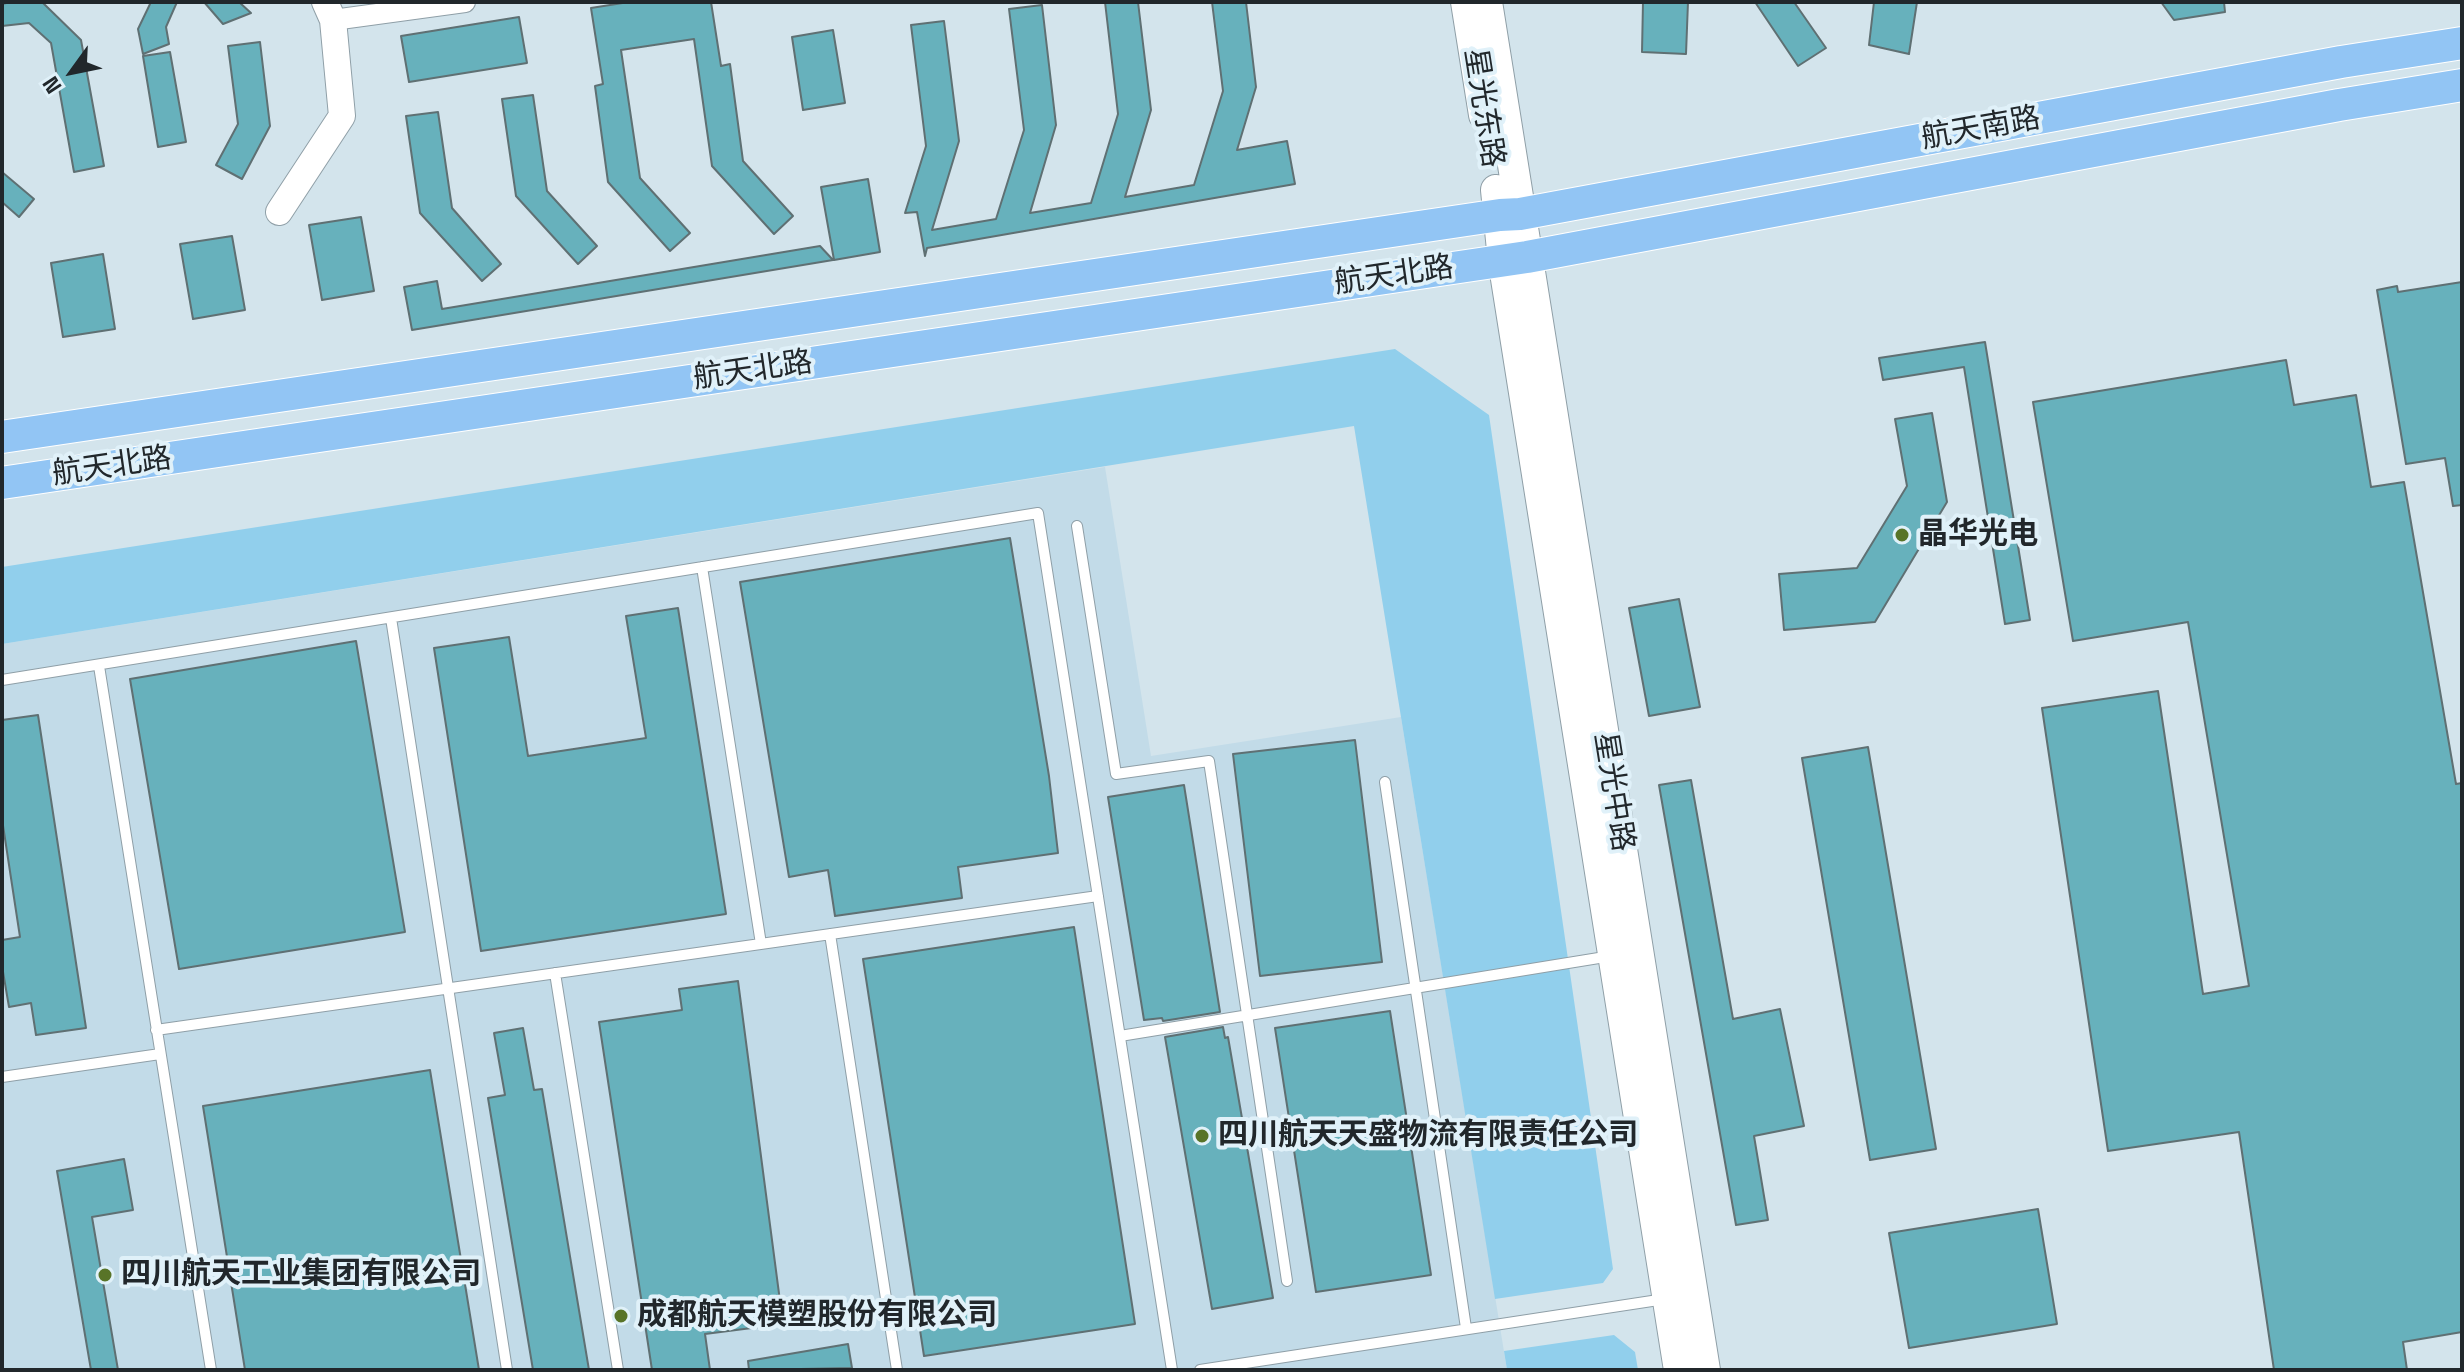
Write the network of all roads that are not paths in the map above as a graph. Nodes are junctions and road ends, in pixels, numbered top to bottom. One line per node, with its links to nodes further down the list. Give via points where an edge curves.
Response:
1 (465, 2): 4 (street)
2 (1466, 2): 8 (main road, 星光东路)
3 (1487, 2): 8 (main road, 星光东路)
4 (329, 11): 7 (street, via 342,116)
5 (2462, 43): 8 (main road, 航天南路)
6 (2462, 85): 9 (main road, 航天南路)
7 (279, 212)
8 (1510, 215): 9 (main road, 星光中路); 10 (main road, 航天北路)
9 (1515, 258): 11 (main road, 航天北路); 21 (main road, 星光中路); 40 (main road, 星光中路)
10 (2, 437)
11 (2, 483)
12 (1077, 526): 25 (lane, via 1116,774 1209,761)
13 (702, 567): 14 (lane); 18 (lane, via 1038,513); 20 (lane)
14 (391, 618): 15 (lane); 23 (lane)
15 (99, 666): 16 (lane); 26 (lane)
16 (2, 680)
17 (1385, 782): 24 (lane)
18 (1098, 896): 19 (lane); 27 (lane)
19 (830, 934): 20 (lane); 36 (lane)
20 (761, 944): 22 (lane)
21 (1615, 955): 24 (lane); 31 (main road, 星光中路)
22 (555, 973): 23 (lane); 35 (lane)
23 (447, 988): 26 (lane); 34 (lane)
24 (1415, 989): 25 (lane); 32 (lane)
25 (1247, 1016): 27 (lane); 30 (lane)
26 (156, 1030): 28 (lane)
27 (1120, 1036): 37 (lane)
28 (160, 1054): 29 (lane); 33 (lane)
29 (2, 1077)
30 (1287, 1281)
31 (1667, 1298): 32 (lane); 39 (main road, 星光中路)
32 (1466, 1328): 38 (lane)
33 (211, 1370)
34 (507, 1370)
35 (618, 1370)
36 (897, 1370)
37 (1172, 1370)
38 (1200, 1370)
39 (1679, 1370)
40 (1705, 1370)

